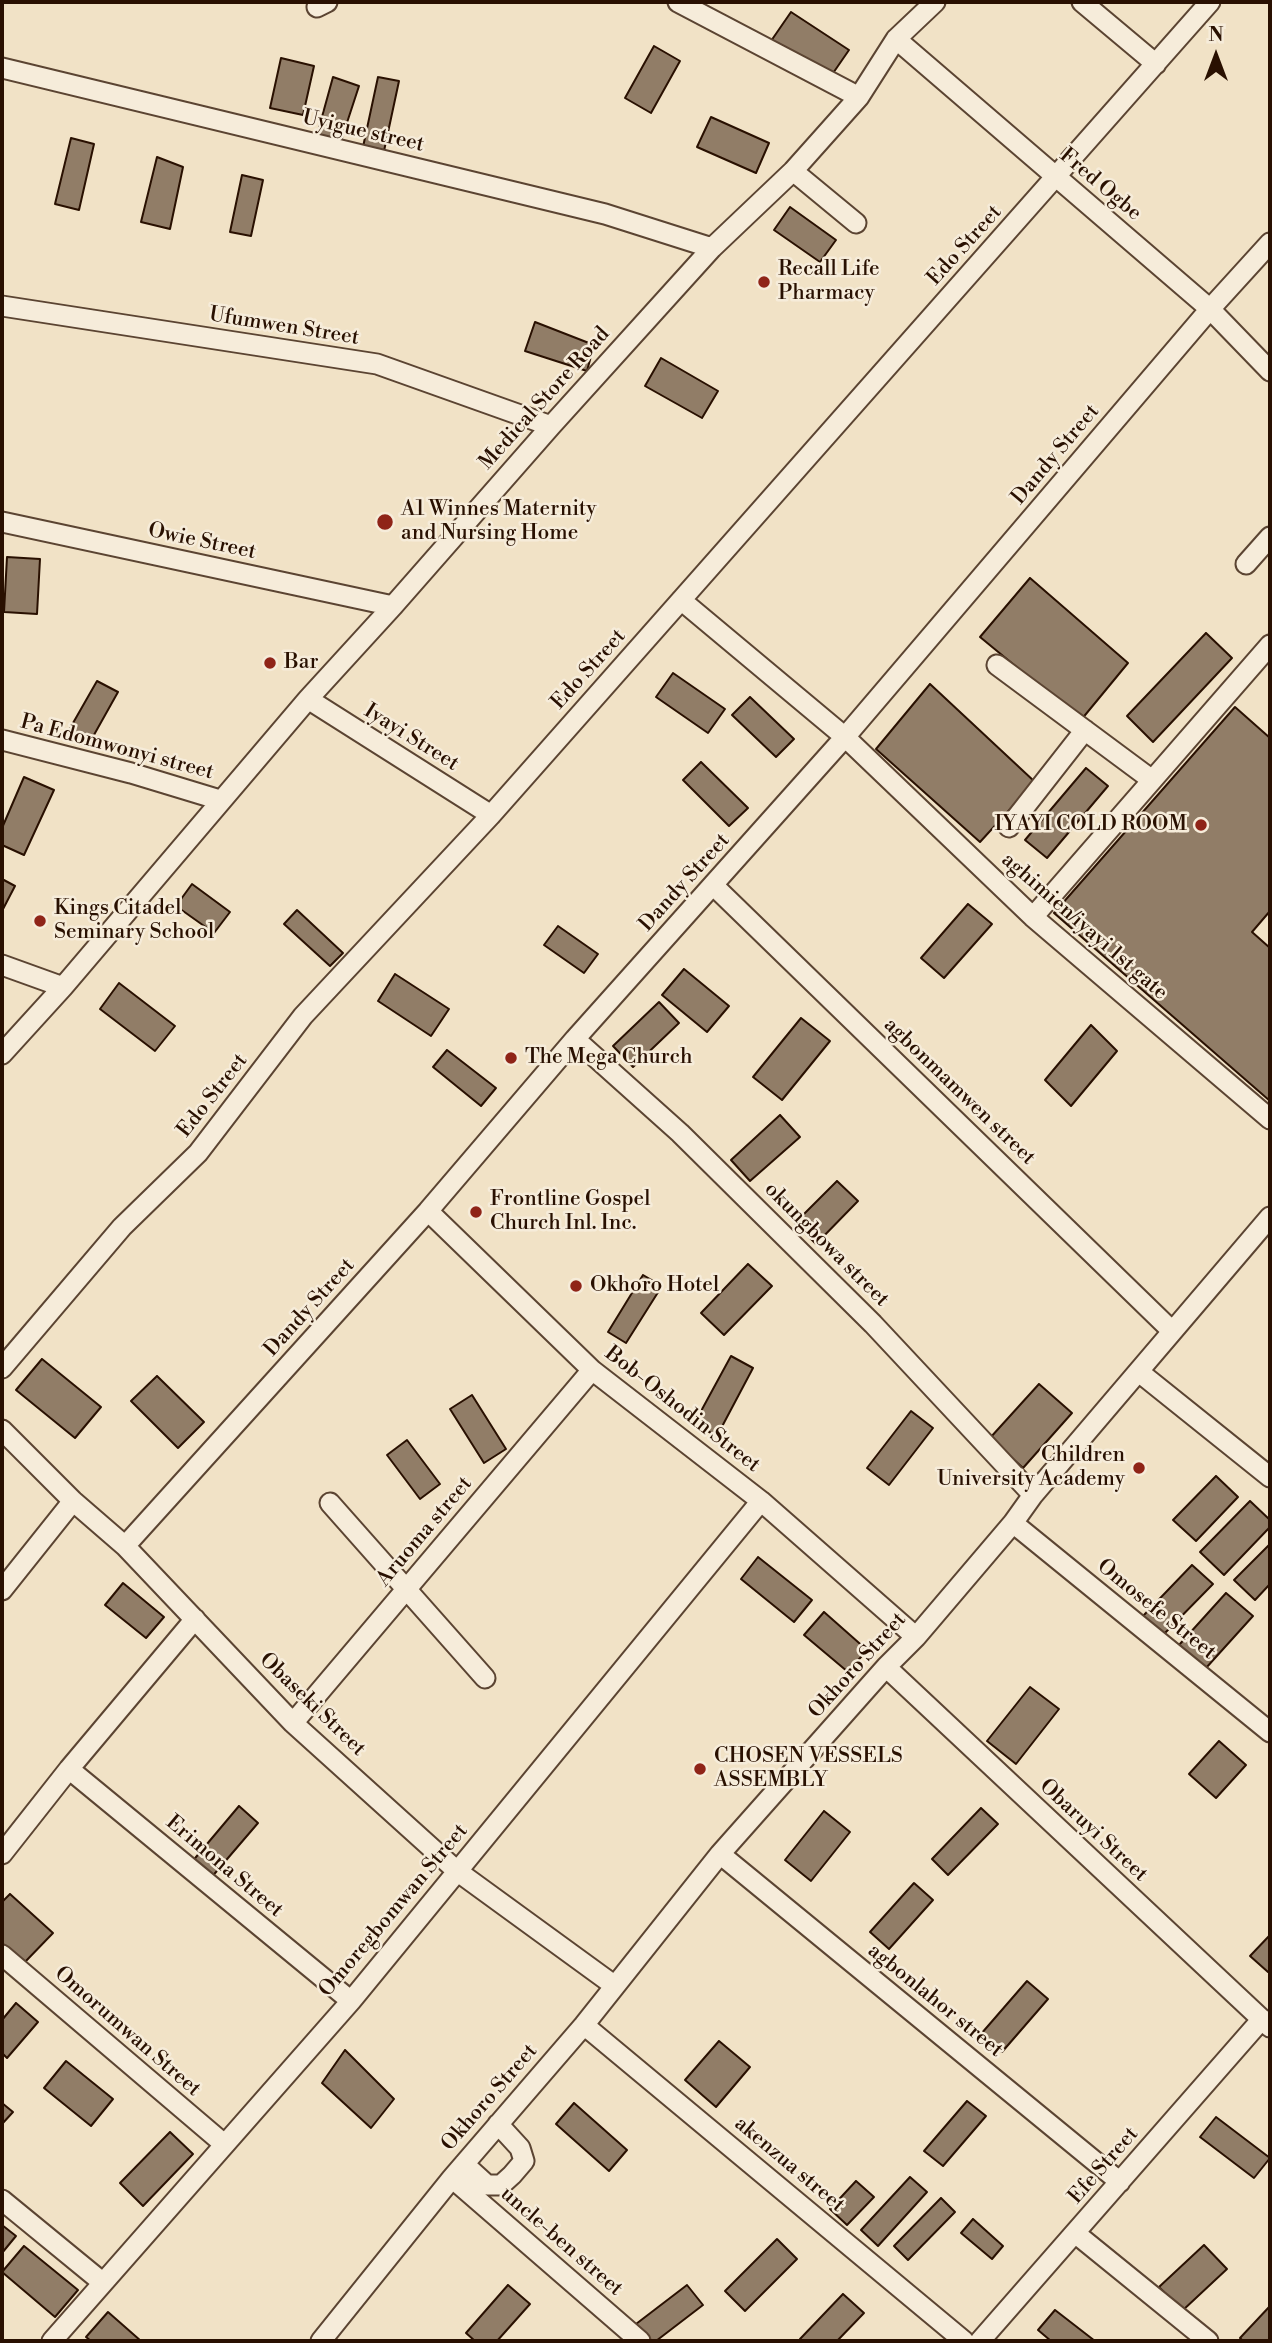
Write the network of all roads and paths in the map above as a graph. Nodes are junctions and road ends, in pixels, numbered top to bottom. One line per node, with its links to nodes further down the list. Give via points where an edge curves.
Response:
1 (678, 2): 8 (street)
2 (935, 2): 5 (street, Medical Store Road)
3 (1082, 2): 6 (street)
4 (1210, 2): 6 (street, Edo Street)
5 (896, 39): 8 (street, Medical Store Road); 10 (street, Fred Ogbe)
6 (1156, 64): 10 (street, Edo Street)
7 (2, 68): 13 (street, Uyigue street, via 606,214)
8 (859, 97): 9 (street, Medical Store Road)
9 (793, 171): 11 (street); 13 (street, Medical Store Road)
10 (1056, 177): 15 (street, Fred Ogbe); 21 (street, Edo Street)
11 (856, 223)
12 (1270, 243): 15 (street, Dandy Street)
13 (712, 248): 17 (street, Medical Store Road)
14 (2, 306): 17 (street, Ufumwen Street, via 377,364)
15 (1210, 309): 16 (street, Fred Ogbe); 27 (street, Dandy Street)
16 (1270, 371)
17 (551, 426): 22 (street, Medical Store Road)
18 (2, 522): 22 (street, Owie Street)
19 (1270, 537): 20 (street)
20 (1246, 564)
21 (681, 600): 27 (street, aghimien/iyayi 1st gate); 31 (street, Edo Street)
22 (393, 606): 25 (street, Medical Store Road)
23 (1270, 645): 29 (street)
24 (997, 665): 26 (street)
25 (308, 699): 30 (street, Medical Store Road); 31 (street, Iyayi Street)
26 (1085, 730): 29 (street); 32 (street)
27 (845, 737): 33 (street, Dandy Street); 34 (street, aghimien/iyayi 1st gate)
28 (2, 740): 30 (street, Pa Edomwonyi street)
29 (1152, 780): 34 (street)
30 (220, 800): 36 (street, Medical Store Road)
31 (491, 815): 43 (street, Edo Street, via 303,1016 198,1153 122,1227)
32 (1009, 827)
33 (714, 886): 37 (street, Dandy Street); 42 (street, agbonmamwen street)
34 (1034, 917): 39 (street, aghimien/iyayi 1st gate)
35 (2, 965): 36 (street)
36 (63, 987): 38 (street, Medical Store Road)
37 (575, 1039): 40 (street, Dandy Street); 48 (street, okungbowa street, via 680,1133 844,1295)
38 (2, 1054)
39 (1270, 1119)
40 (428, 1211): 44 (street, Bob-Oshodin Street); 53 (street, Dandy Street)
41 (1270, 1217): 42 (street, Okhoro Street)
42 (1172, 1331): 45 (street, Okhoro Street)
43 (2, 1368)
44 (592, 1370): 50 (street, Bob-Oshodin Street); 54 (street, Aruoma street)
45 (1139, 1372): 47 (street); 48 (street, Okhoro Street)
46 (2, 1430): 49 (street, Obaseki Street)
47 (1270, 1477)
48 (1033, 1495): 52 (street, Okhoro Street)
49 (73, 1501): 53 (street, Obaseki Street); 55 (street)
50 (761, 1501): 57 (street, Bob-Oshodin Street); 65 (street, Omoregbomwan Street)
51 (330, 1503): 54 (street)
52 (1013, 1523): 57 (street, Okhoro Street); 61 (street, Omosefe Street)
53 (125, 1546): 56 (street, Obaseki Street)
54 (406, 1589): 59 (street); 60 (street, Aruoma street)
55 (2, 1590)
56 (195, 1619): 60 (street, Obaseki Street); 62 (street)
57 (916, 1637): 58 (street, Okhoro Street)
58 (886, 1667): 64 (street, Okhoro Street); 69 (street, Obaruyi Street)
59 (485, 1678)
60 (293, 1723): 65 (street, Obaseki Street)
61 (1270, 1732)
62 (69, 1769): 63 (street); 68 (street, Erimona Street)
63 (2, 1854)
64 (720, 1854): 67 (street, Okhoro Street); 74 (street, agbonlahor street)
65 (457, 1871): 67 (street, Obaseki Street); 68 (street, Omoregbomwan Street)
66 (2, 1955): 72 (street, Omorumwan Street)
67 (615, 1986): 70 (street, Okhoro Street)
68 (351, 2001): 72 (street, Omoregbomwan Street)
69 (1266, 2023): 74 (street, Efe Street)
70 (584, 2025): 71 (street, Okhoro Street); 81 (street, akenzua street)
71 (498, 2124): 73 (street, Okhoro Street); 73 (street, via 520,2148 524,2161 501,2185 487,2185)
72 (224, 2144): 77 (street, Omoregbomwan Street)
73 (458, 2171): 79 (street, Okhoro Street); 80 (street, uncle-ben street)
74 (1120, 2182): 76 (street, Efe Street)
75 (2, 2200): 77 (street)
76 (1075, 2233): 82 (street, Efe Street); 83 (street)
77 (102, 2282): 78 (street, Omoregbomwan Street)
78 (52, 2341)
79 (321, 2341)
80 (640, 2341)
81 (964, 2341)
82 (980, 2341)
83 (1208, 2341)

